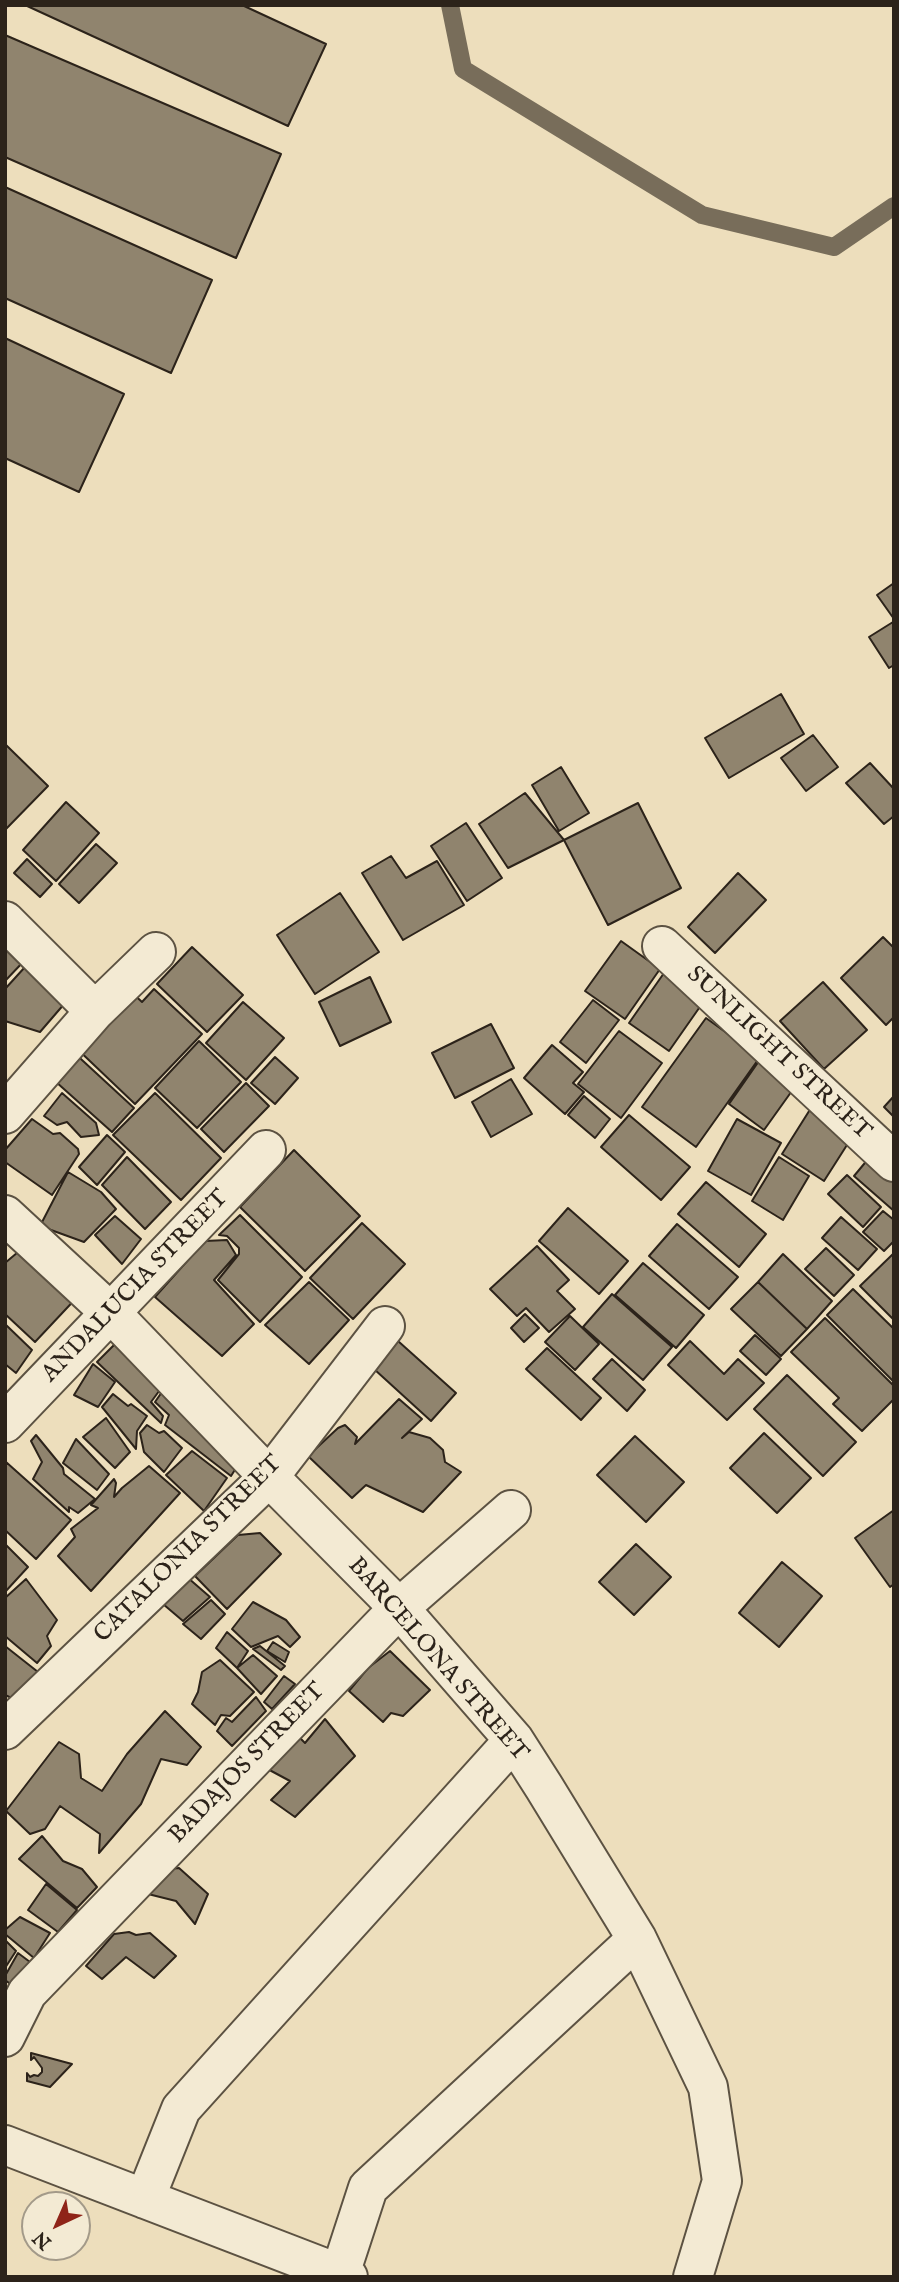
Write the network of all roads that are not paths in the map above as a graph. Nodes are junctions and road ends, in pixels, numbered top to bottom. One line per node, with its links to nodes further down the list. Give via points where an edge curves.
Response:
1 (5, 921): 4 (street)
2 (662, 946): 7 (street, SUNLIGHT STREET)
3 (156, 952): 4 (street)
4 (95, 1011): 5 (street)
5 (5, 1114)
6 (266, 1150): 9 (street, ANDALUCIA STREET)
7 (894, 1162)
8 (5, 1215): 9 (street, BARCELONA STREET)
9 (112, 1314): 11 (street, ANDALUCIA STREET); 12 (street, BARCELONA STREET)
10 (385, 1326): 12 (street, CATALONIA STREET)
11 (5, 1423)
12 (269, 1477): 14 (street, BARCELONA STREET); 15 (street, CATALONIA STREET)
13 (511, 1510): 14 (street, BADAJOS STREET)
14 (399, 1608): 16 (street, BARCELONA STREET); 18 (street, BADAJOS STREET, via 27,1993)
15 (5, 1730)
16 (514, 1740): 17 (street, BARCELONA STREET); 20 (street, via 181,2109)
17 (637, 1939): 21 (street, via 368,2189); 22 (street, BARCELONA STREET, via 708,2087 722,2181)
18 (5, 2037)
19 (5, 2144): 20 (street)
20 (145, 2199): 21 (street)
21 (344, 2275)
22 (696, 2276)

